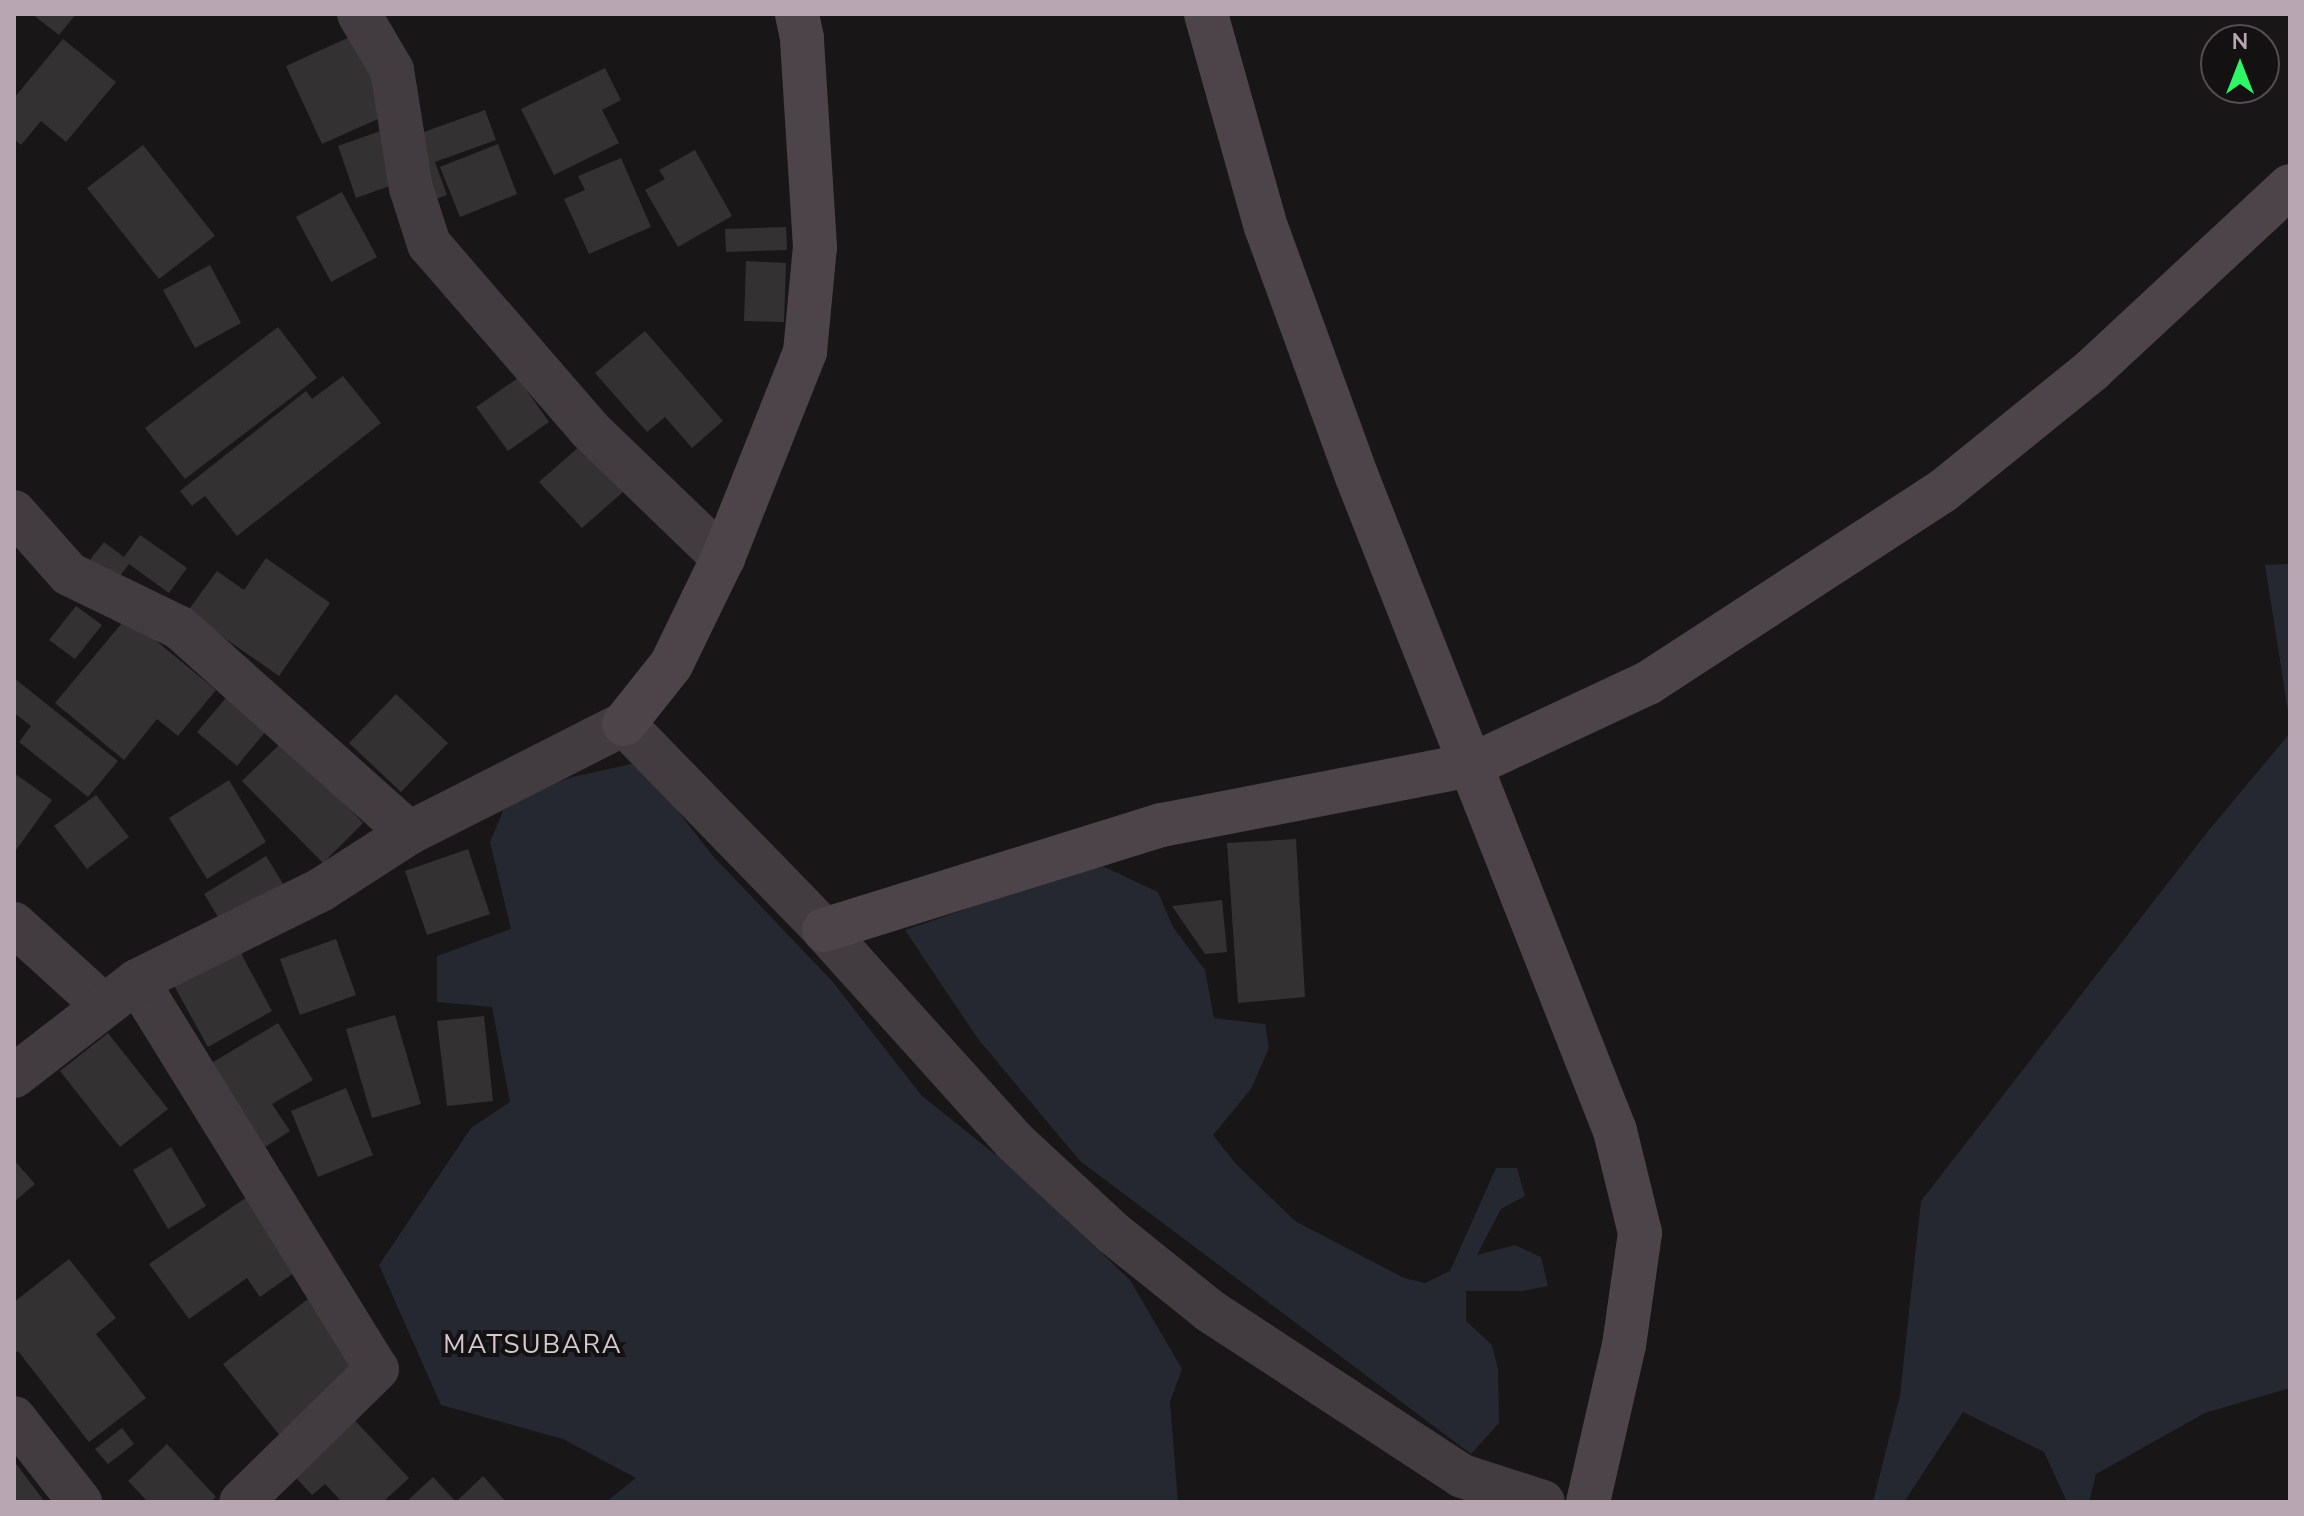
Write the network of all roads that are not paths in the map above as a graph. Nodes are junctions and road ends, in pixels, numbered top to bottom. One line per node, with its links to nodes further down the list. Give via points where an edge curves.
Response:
1 (359, 14): 6 (street, via 392,70 411,188 429,244 590,430)
2 (797, 14): 6 (street, via 815,247 805,352)
3 (1206, 14): 8 (street, via 1266,227 1357,477)
4 (2290, 186): 8 (street, via 2092,370 1944,490 1648,683)
5 (14, 512): 9 (street, via 69,574 180,628)
6 (723, 558): 7 (street, via 671,665)
7 (624, 724): 9 (street); 11 (street)
8 (1472, 765): 11 (street, via 1162,825); 18 (street, via 1615,1131 1640,1233 1624,1345)
9 (409, 833): 12 (street, via 322,889)
10 (14, 924): 12 (street)
11 (824, 930): 17 (street, via 1014,1141 1113,1233 1210,1311 1462,1476)
12 (120, 993): 13 (street); 16 (street, via 377,1369)
13 (14, 1076)
14 (14, 1418): 15 (street)
15 (80, 1502)
16 (241, 1502)
17 (1543, 1502)
18 (1588, 1502)

